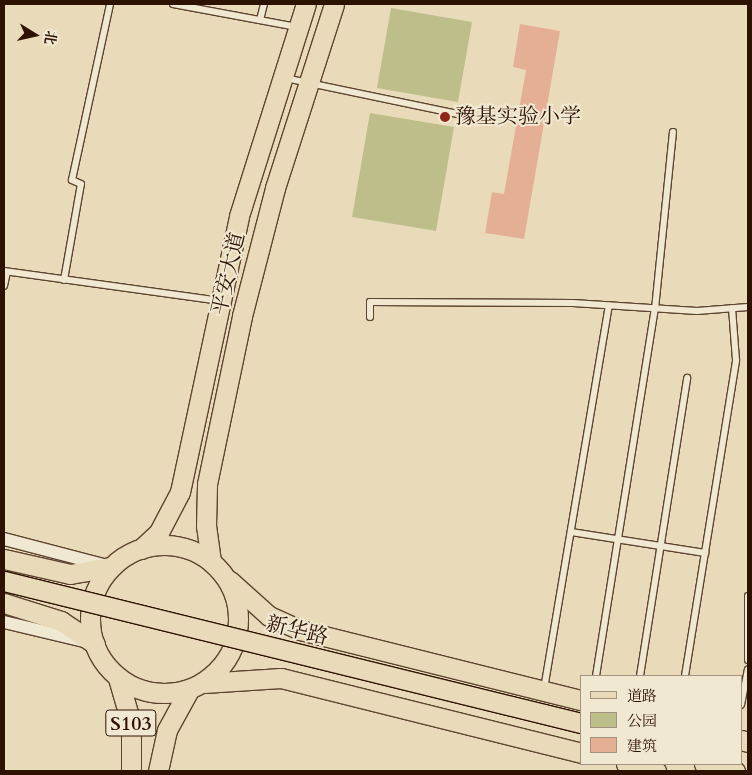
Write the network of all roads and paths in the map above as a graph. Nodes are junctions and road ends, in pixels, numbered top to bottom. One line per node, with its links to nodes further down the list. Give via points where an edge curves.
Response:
1 (110, 4): 13 (lane, via 72,180 81,184)
2 (173, 4): 6 (lane)
3 (264, 4): 6 (lane)
4 (306, 4): 7 (main road, 平安大道)
5 (334, 4): 9 (main road, 平安大道)
6 (260, 20): 7 (lane)
7 (298, 27): 8 (main road, 平安大道)
8 (282, 77): 9 (lane); 15 (main road, 平安大道, via 239,216)
9 (305, 85): 10 (lane); 29 (main road, 平安大道, via 257,252 207,484 206,534)
10 (458, 114)
11 (673, 132): 19 (lane)
12 (5, 271): 13 (lane); 14 (lane)
13 (64, 280): 15 (lane)
14 (4, 286)
15 (219, 301): 26 (main road, 平安大道, via 180,492 159,532)
16 (609, 305): 19 (lane); 20 (lane, via 370,302); 22 (lane)
17 (748, 307): 18 (lane)
18 (732, 308): 19 (lane); 27 (lane, via 736,360)
19 (655, 309): 24 (lane)
20 (370, 317)
21 (687, 378): 25 (lane)
22 (570, 532): 24 (lane); 45 (lane)
23 (4, 539): 30 (street)
24 (620, 540): 25 (lane); 40 (lane)
25 (660, 546): 27 (lane); 41 (lane)
26 (141, 548): 29 (main road, via 165,545 189,549); 30 (main road)
27 (705, 553): 42 (lane)
28 (4, 559): 30 (main road, via 81,574)
29 (211, 561): 31 (main road)
30 (111, 567): 37 (main road, via 91,606)
31 (226, 577): 44 (main road, via 234,595 237,635 224,662); 45 (main road, via 269,616 300,630)
32 (4, 582): 48 (main road, 新华路, bridge)
33 (4, 592): 49 (main road, 新华路)
34 (748, 596): 38 (lane)
35 (4, 603): 37 (main road, via 61,621)
36 (4, 622): 37 (street)
37 (95, 644): 43 (main road)
38 (748, 660)
39 (748, 670): 47 (lane)
40 (596, 675)
41 (640, 675)
42 (685, 675)
43 (118, 678): 44 (main road, via 152,693); 53 (main road, S103, via 131,723)
44 (196, 686): 50 (main road, via 281,678); 54 (main road, S103, via 167,730)
45 (544, 691): 46 (main road)
46 (580, 700)
47 (742, 700)
48 (580, 723)
49 (580, 734)
50 (580, 752)
51 (630, 765): 55 (main road)
52 (708, 765): 56 (main road)
53 (131, 771)
54 (158, 771)
55 (656, 771)
56 (735, 771)

